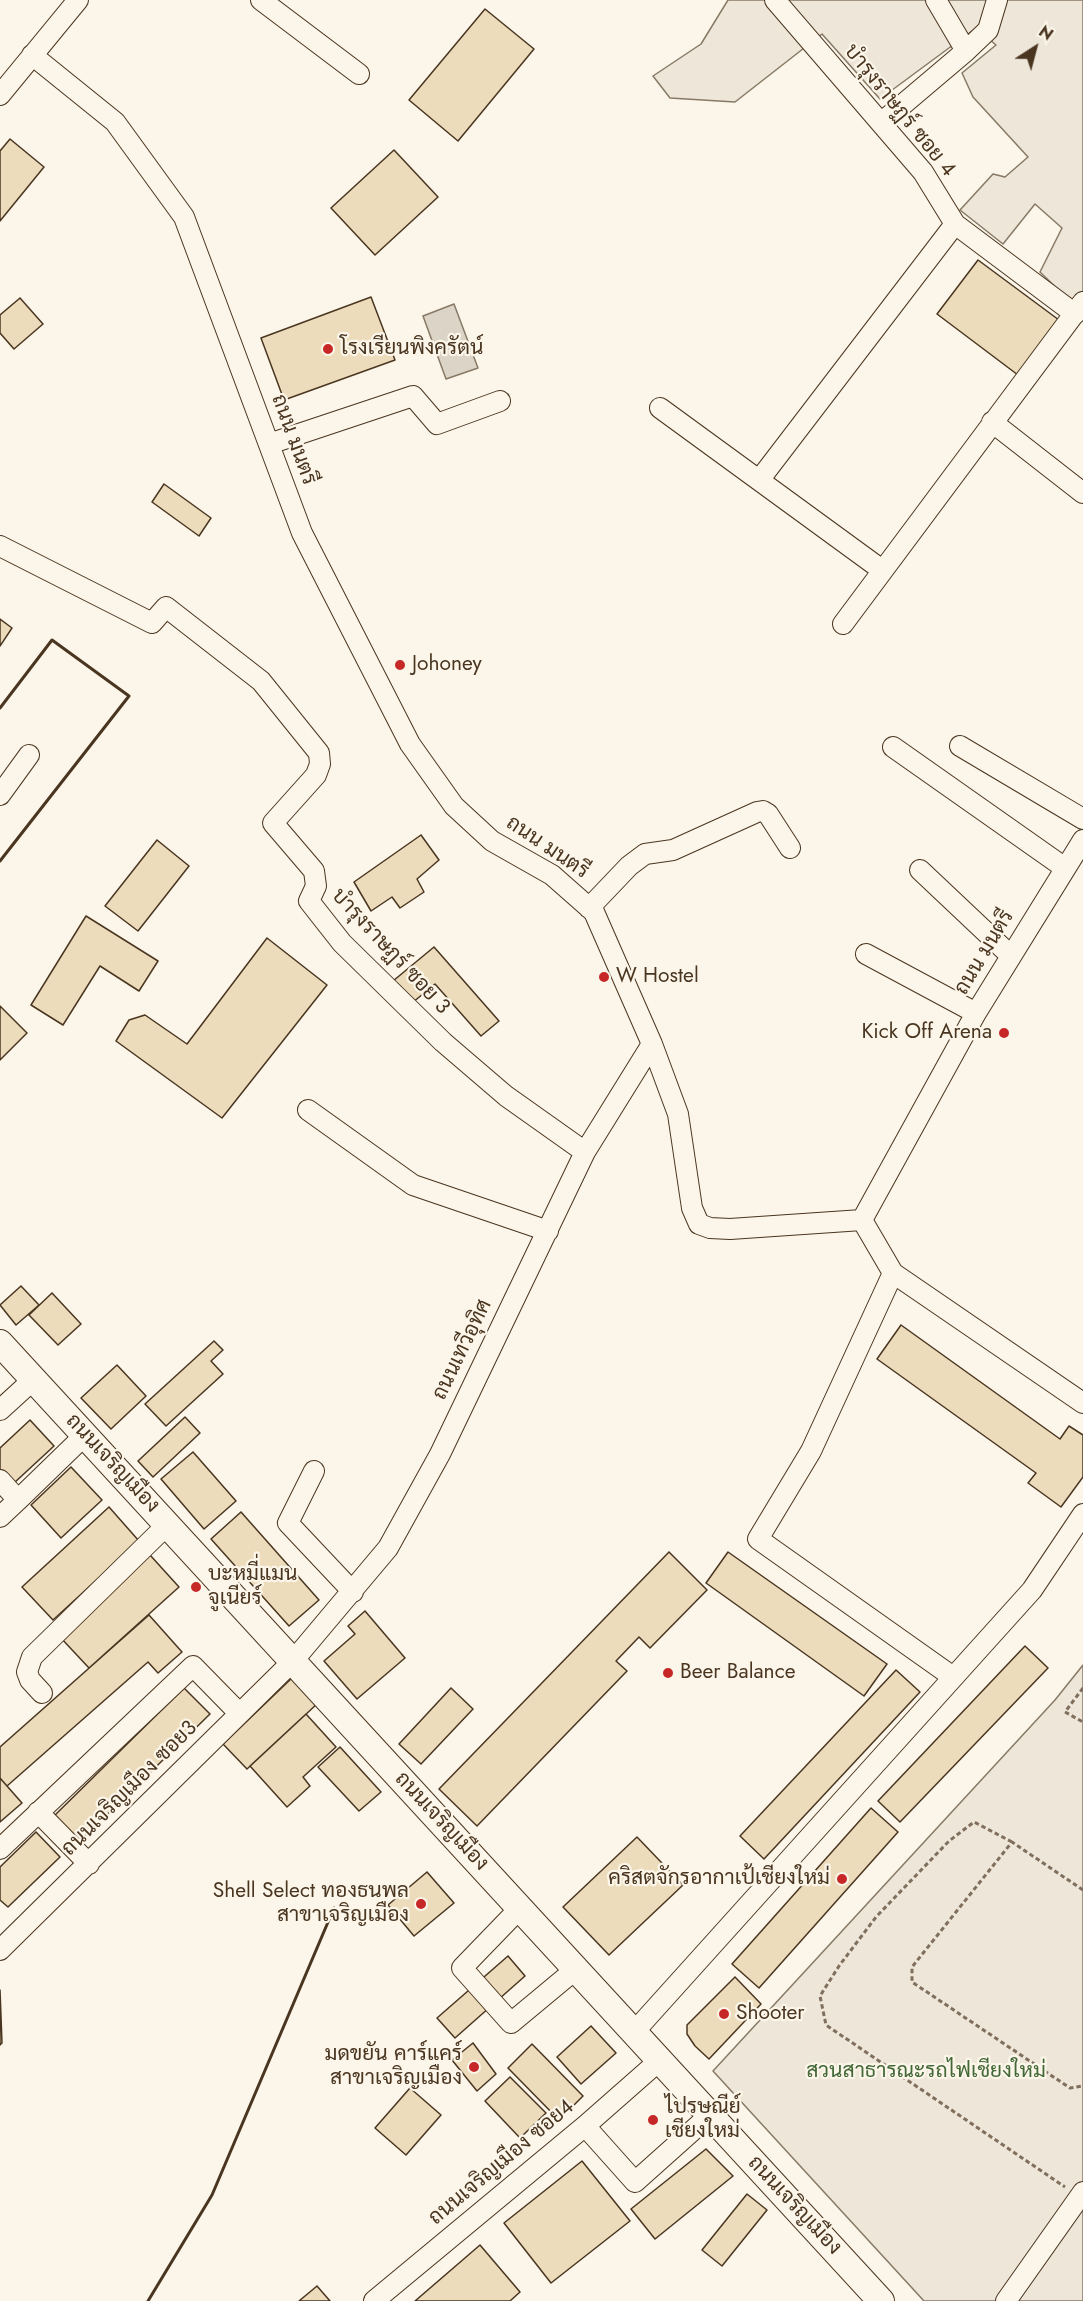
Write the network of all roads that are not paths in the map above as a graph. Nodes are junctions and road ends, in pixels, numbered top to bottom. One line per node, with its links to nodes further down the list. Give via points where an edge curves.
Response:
1 (78, 0): 7 (street)
2 (261, 0): 8 (street)
3 (774, 0): 10 (street, บำรุงราษฏร์ ซอย 4)
4 (936, 0): 6 (street)
5 (997, 0): 6 (street, via 988,30)
6 (966, 51): 10 (street)
7 (32, 55): 9 (street); 16 (street, ถนน มนตรี, via 115,122 184,217)
8 (359, 74)
9 (0, 96)
10 (881, 123): 11 (street, บำรุงราษฏร์ ซอย 4, via 923,172)
11 (955, 224): 12 (street, บำรุงราษฏร์ ซอย 4); 17 (street)
12 (1079, 308): 15 (street)
13 (500, 401): 16 (street, via 437,424 413,396)
14 (660, 408): 17 (street)
15 (992, 422): 18 (street); 20 (street)
16 (269, 444): 31 (street, ถนน มนตรี, via 302,533 410,744 454,806 492,841 552,875)
17 (760, 479): 20 (street)
18 (1083, 494)
19 (0, 546): 37 (street, บำรุงราษฏร์ ซอย 3, via 152,622 166,607 261,681 319,753 316,775 273,823 314,871 316,886 309,901 342,943 443,1042 506,1096)
20 (882, 570): 21 (street)
21 (843, 624)
22 (960, 746): 26 (street)
23 (893, 747): 29 (street)
24 (29, 755): 25 (street)
25 (0, 795)
26 (1083, 819)
27 (1083, 840): 29 (street, ถนน มนตรี)
28 (790, 848): 31 (street, via 768,814 757,812 673,850 645,854)
29 (1065, 868): 33 (street, ถนน มนตรี)
30 (920, 870): 33 (street)
31 (590, 908): 35 (street, ถนน มนตรี)
32 (866, 954): 34 (street)
33 (1010, 955): 34 (street, ถนน มนตรี)
34 (976, 1014): 38 (street, ถนน มนตรี)
35 (652, 1044): 37 (street, ถนนเทวีอุทิศ); 38 (street, ถนน มนตรี, via 678,1114 692,1208 699,1224 729,1229)
36 (308, 1110): 39 (street, via 413,1185)
37 (585, 1152): 39 (street, ถนนเทวีอุทิศ)
38 (862, 1220): 40 (street)
39 (548, 1231): 52 (street, ถนนเทวีอุทิศ, via 440,1454 388,1548)
40 (893, 1273): 43 (street); 54 (street, via 811,1451 758,1539)
41 (0, 1343): 42 (main road, ถนนเจริญเมือง)
42 (34, 1379): 44 (street); 45 (main road, ถนนเจริญเมือง)
43 (1083, 1403)
44 (0, 1410)
45 (85, 1435): 48 (street); 51 (main road, ถนนเจริญเมือง)
46 (314, 1472): 52 (street, via 288,1523)
47 (0, 1480): 48 (street)
48 (18, 1500): 50 (street)
49 (1083, 1514): 54 (street, via 1032,1590)
50 (0, 1517)
51 (167, 1525): 53 (main road, ถนนเจริญเมือง); 55 (street, via 32,1658 27,1672)
52 (352, 1592): 53 (street, ถนนเทวีอุทิศ)
53 (293, 1661): 56 (street, ถนนเจริญเมือง ซอย3); 60 (main road, ถนนเจริญเมือง)
54 (954, 1677): 63 (street)
55 (42, 1693)
56 (239, 1713): 57 (street, via 193,1665); 59 (street, ถนนเจริญเมือง ซอย3)
57 (38, 1812): 58 (street); 59 (street)
58 (0, 1849)
59 (89, 1864): 61 (street, ถนนเจริญเมือง ซอย3)
60 (520, 1908): 62 (main road, ถนนเจริญเมือง); 62 (street, via 462,1968 511,2023)
61 (0, 1950)
62 (576, 1969): 63 (main road, ถนนเจริญเมือง)
63 (634, 2032): 64 (main road, ถนนเจริญเมือง)
64 (660, 2060): 65 (main road, ถนนเจริญเมือง); 66 (street, ถนนเจริญเมือง ซอย4)
65 (710, 2115): 66 (street, via 635,2182); 69 (main road, ถนนเจริญเมือง)
66 (585, 2126): 68 (street, ถนนเจริญเมือง ซอย4)
67 (1081, 2195): 70 (street)
68 (374, 2301)
69 (881, 2301)
70 (1006, 2301)

